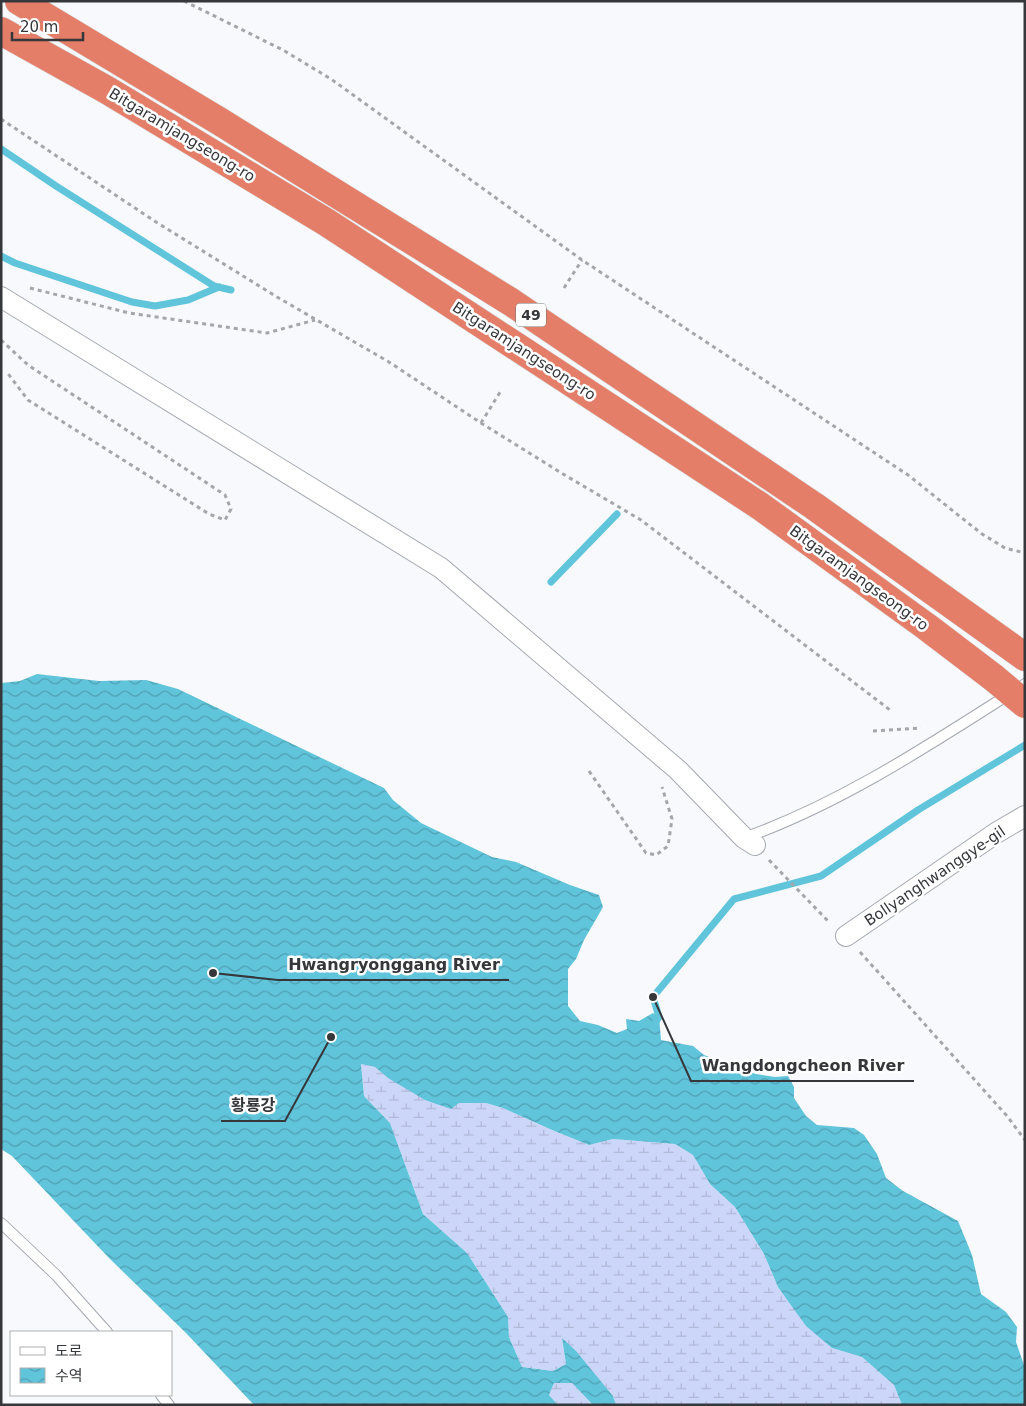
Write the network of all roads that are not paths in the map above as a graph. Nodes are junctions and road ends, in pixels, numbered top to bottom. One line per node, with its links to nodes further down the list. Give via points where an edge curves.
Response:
1 (19, 1): 4 (highway, Bitgaramjangseong-ro / 49, via 511,302 814,506)
2 (1, 31): 6 (highway, Bitgaramjangseong-ro / 49, bridge, via 116,95 334,228 760,506 927,627)
3 (1, 297): 8 (street, via 441,568 678,770)
4 (1025, 657)
5 (1025, 684): 8 (lane, via 866,781)
6 (1025, 704)
7 (1025, 816): 9 (street, Bollyanghwanggye-gil)
8 (749, 841)
9 (839, 931)
10 (1, 1223): 11 (lane, via 56,1275)
11 (106, 1331)

